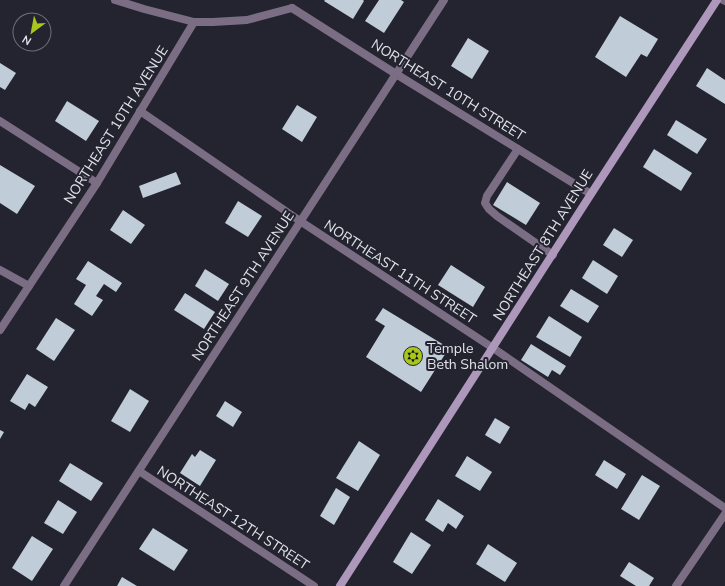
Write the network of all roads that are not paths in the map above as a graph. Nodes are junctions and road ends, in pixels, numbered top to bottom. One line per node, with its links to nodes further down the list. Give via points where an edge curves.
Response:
1 (115, 0): 5 (street)
2 (444, 0): 6 (street, NORTHEAST 9TH AVENUE)
3 (717, 0): 11 (main road, NORTHEAST 8TH AVENUE)
4 (291, 4): 5 (street, via 247,20); 6 (street, NORTHEAST 10TH STREET)
5 (194, 22): 7 (street, NORTHEAST 10TH AVENUE)
6 (396, 74): 9 (street, NORTHEAST 10TH STREET); 12 (street, NORTHEAST 9TH AVENUE)
7 (140, 111): 10 (street, NORTHEAST 10TH AVENUE); 12 (street, NORTHEAST 11TH STREET)
8 (0, 121): 10 (street)
9 (518, 149): 11 (street, NORTHEAST 10TH STREET); 13 (street, via 485,203 498,216)
10 (97, 182): 15 (street, NORTHEAST 10TH AVENUE)
11 (592, 194): 13 (main road, NORTHEAST 8TH AVENUE)
12 (300, 221): 17 (street, NORTHEAST 11TH STREET); 18 (street, NORTHEAST 9TH AVENUE)
13 (553, 254): 17 (main road, NORTHEAST 8TH AVENUE)
14 (0, 270): 15 (street)
15 (29, 286): 16 (street, NORTHEAST 10TH AVENUE)
16 (0, 330)
17 (493, 348): 19 (street, NORTHEAST 11TH STREET); 23 (main road, NORTHEAST 8TH AVENUE)
18 (138, 471): 21 (street, NORTHEAST 9TH AVENUE); 22 (street, NORTHEAST 12TH STREET)
19 (725, 508)
20 (725, 514): 24 (street)
21 (64, 586)
22 (314, 586)
23 (340, 586)
24 (676, 586)

